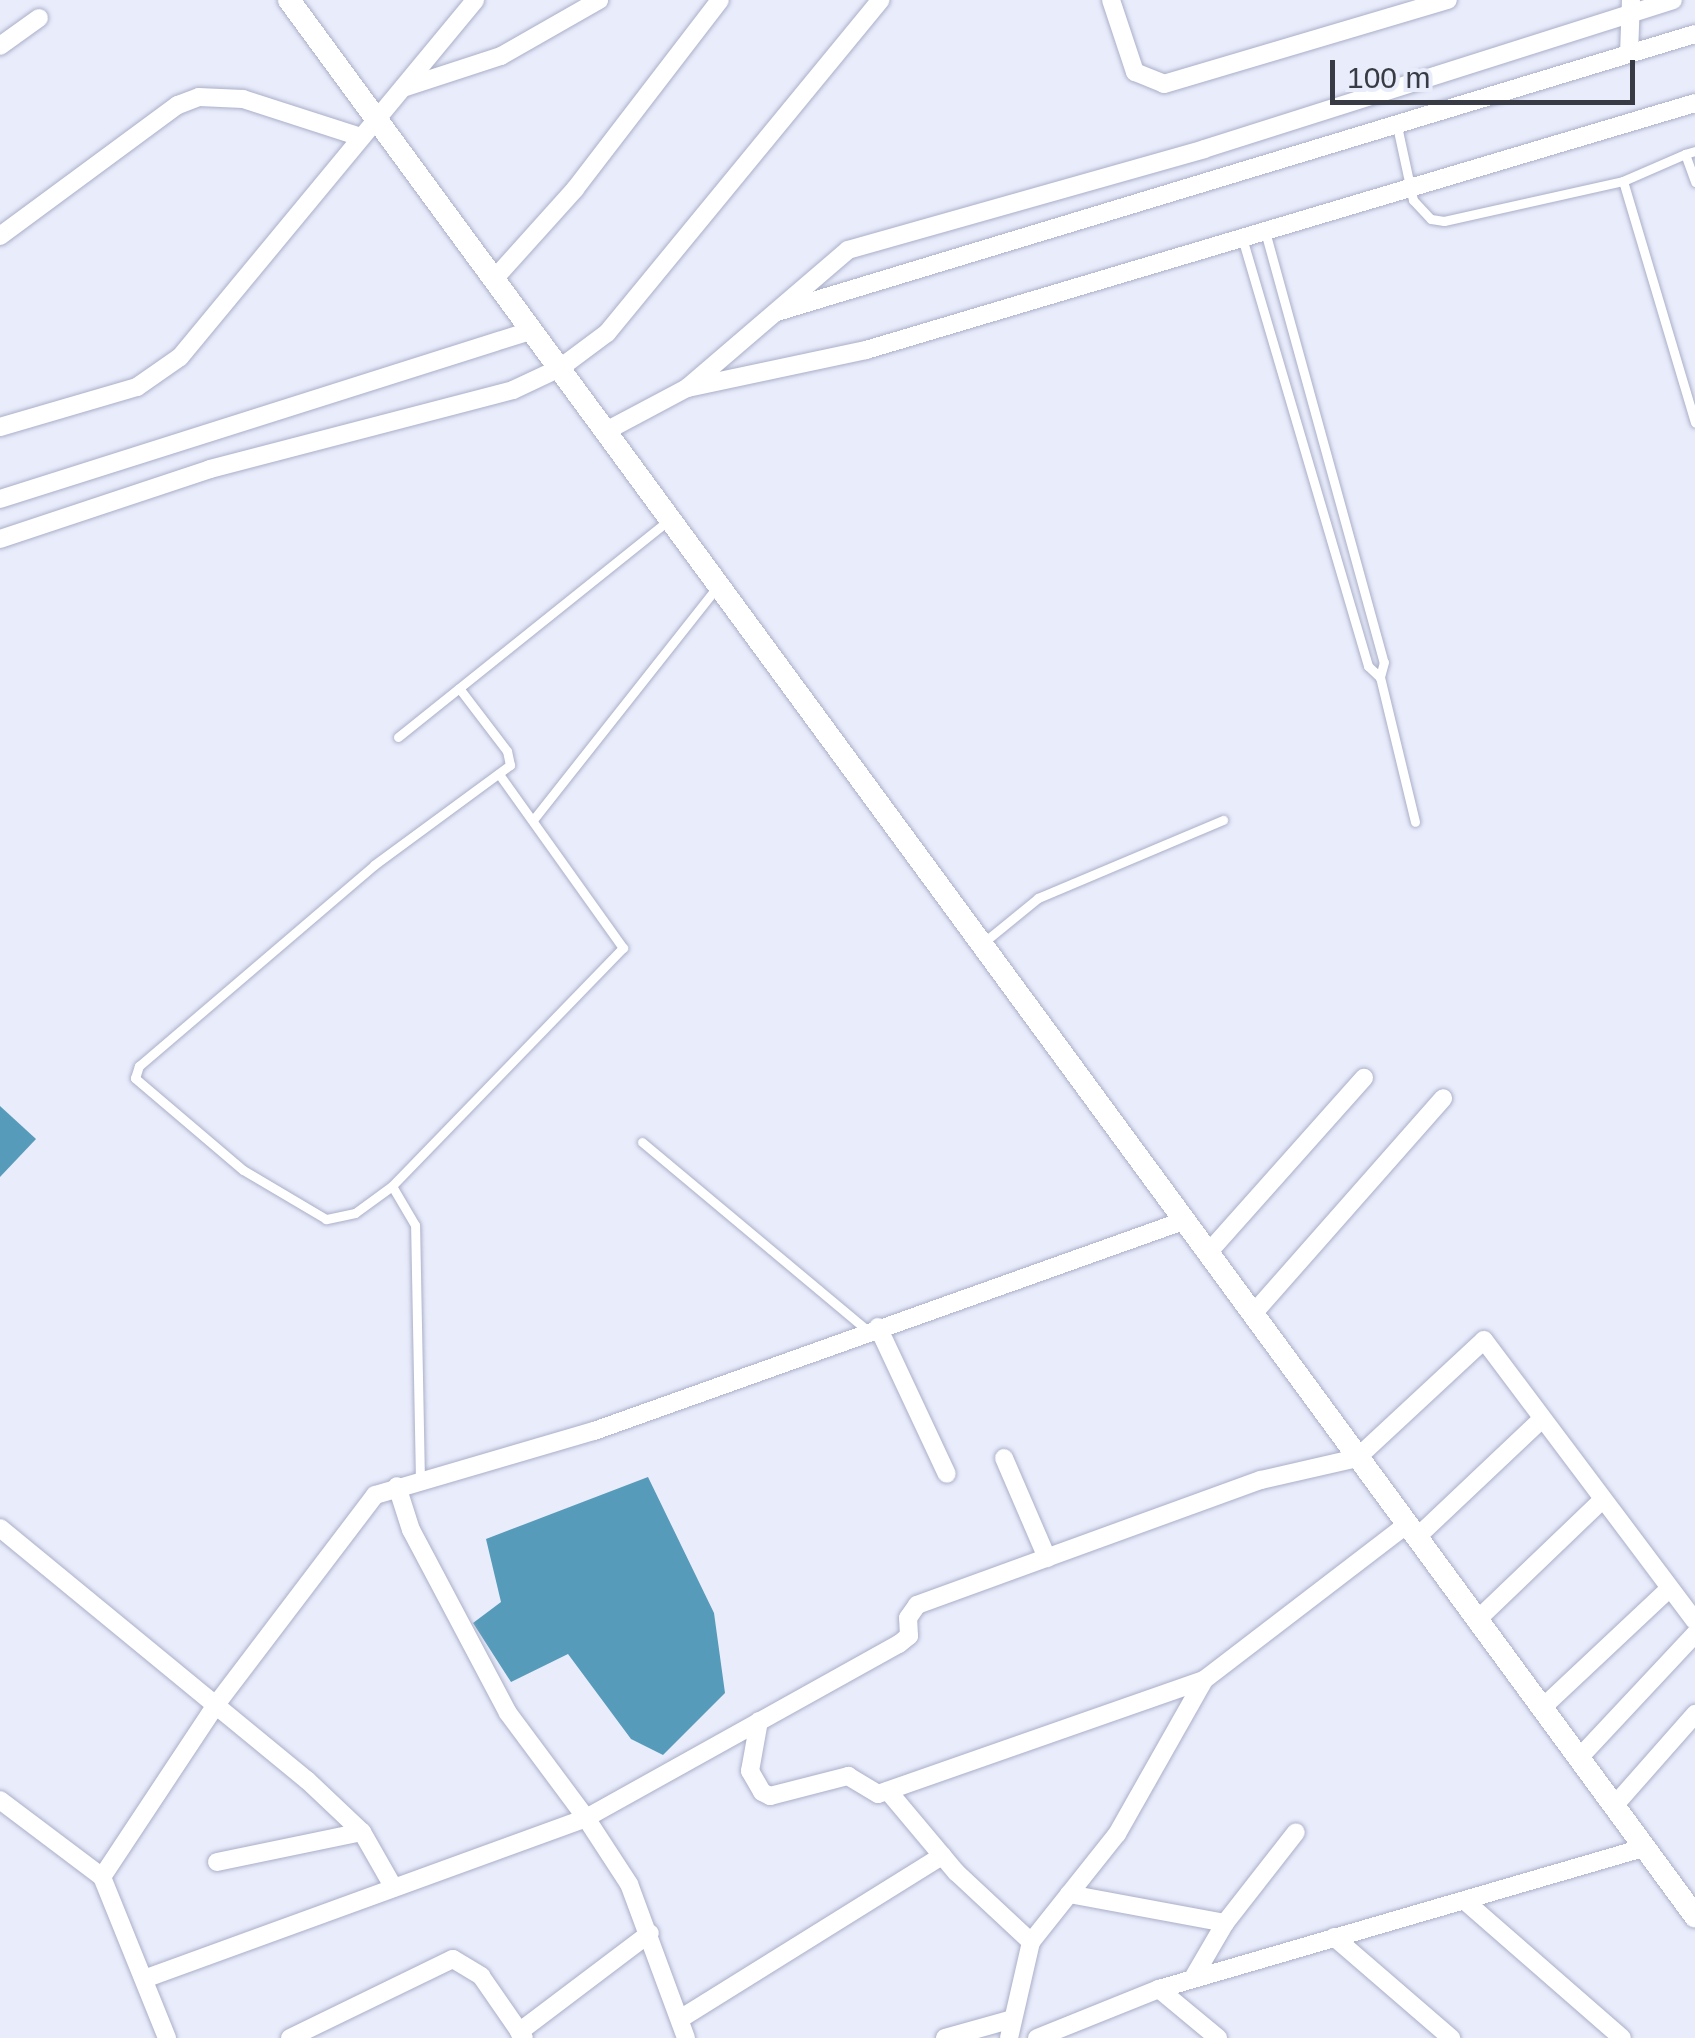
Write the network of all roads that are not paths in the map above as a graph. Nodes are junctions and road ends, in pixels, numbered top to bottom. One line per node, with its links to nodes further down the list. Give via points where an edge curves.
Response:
1 (288, 0): 17 (street)
2 (475, 0): 14 (street)
3 (599, 0): 14 (street, via 502,56)
4 (720, 0): 25 (street, via 563,204)
5 (881, 0): 30 (street, via 607,333)
6 (1112, 0): 7 (street, via 1135,72 1164,84)
7 (1448, 0)
8 (1673, 0): 9 (street)
9 (1630, 7): 13 (street); 26 (street, via 1204,148 848,250)
10 (39, 18): 12 (street)
11 (1695, 34): 13 (street)
12 (0, 46)
13 (1629, 54): 16 (street)
14 (403, 88): 17 (street)
15 (1695, 103): 21 (street)
16 (1397, 126): 21 (lane); 26 (street)
17 (368, 128): 23 (street, via 243,99 199,97 178,105); 25 (street); 33 (street, via 180,357 137,387)
18 (1690, 152): 19 (lane); 20 (lane)
19 (1624, 180): 21 (lane, via 1444,221 1419,212); 32 (lane)
20 (1695, 182)
21 (1410, 190): 22 (street)
22 (1266, 235): 24 (street); 28 (lane)
23 (0, 236)
24 (1243, 241): 29 (lane); 31 (street, via 866,350)
25 (495, 278): 27 (street)
26 (774, 313): 31 (street)
27 (533, 330): 30 (street); 35 (street)
28 (1292, 333): 29 (lane); 39 (lane, via 1384,662)
29 (1271, 338): 39 (lane, via 1368,666)
30 (560, 368): 34 (street); 37 (street, via 513,390 210,468)
31 (687, 388): 34 (street)
32 (1695, 422)
33 (0, 427)
34 (606, 431): 36 (street)
35 (0, 499)
36 (669, 520): 38 (street); 40 (lane)
37 (0, 539)
38 (717, 586): 43 (lane); 46 (street)
39 (1380, 678): 45 (lane)
40 (459, 688): 41 (lane); 42 (lane, via 508,751 510,765)
41 (398, 737)
42 (499, 774): 43 (lane); 50 (lane, via 389,853 136,1071 138,1084 228,1158 326,1220 355,1213)
43 (534, 820): 50 (lane, via 624,948)
44 (1223, 820): 46 (lane, via 1038,898)
45 (1415, 822)
46 (980, 946): 51 (street)
47 (1364, 1078): 52 (street)
48 (1443, 1098): 53 (street)
49 (642, 1142): 54 (lane)
50 (392, 1186): 59 (lane, via 415,1225)
51 (1183, 1221): 52 (street); 54 (street)
52 (1207, 1254): 53 (street)
53 (1252, 1315): 57 (street)
54 (873, 1330): 58 (street); 59 (street, via 594,1430)
55 (1542, 1419): 57 (street, via 1484,1340); 61 (street); 63 (street)
56 (1004, 1458): 64 (street)
57 (1357, 1458): 63 (street); 64 (street, via 1260,1480)
58 (947, 1474)
59 (420, 1481): 60 (street)
60 (396, 1486): 70 (street, via 356,1513); 78 (street, via 411,1530 508,1713)
61 (1602, 1500): 65 (street); 67 (street)
62 (0, 1528): 70 (street)
63 (1411, 1531): 67 (street); 69 (street)
64 (1047, 1558): 73 (street, via 917,1605 908,1618 909,1636 899,1644)
65 (1669, 1590): 66 (street); 71 (street)
66 (1695, 1620)
67 (1476, 1621): 71 (street)
68 (1695, 1634): 74 (street)
69 (1204, 1680): 75 (street, via 1180,1682 1052,1737); 86 (street, via 1117,1834)
70 (216, 1706): 79 (street); 84 (street)
71 (1541, 1708): 74 (street)
72 (1695, 1714): 77 (street)
73 (759, 1722): 75 (street, via 750,1771 762,1792 770,1796 848,1776 873,1793); 78 (street)
74 (1578, 1758): 77 (street)
75 (888, 1791): 82 (street)
76 (0, 1800): 84 (street)
77 (1614, 1806): 81 (street)
78 (586, 1818): 85 (street); 90 (street, via 629,1884)
79 (362, 1832): 83 (street); 85 (street)
80 (1296, 1832): 89 (street)
81 (1642, 1848): 87 (street); 88 (street)
82 (942, 1856): 92 (street); 96 (street)
83 (217, 1862)
84 (102, 1877): 94 (street)
85 (394, 1888): 94 (street)
86 (1069, 1894): 89 (street); 92 (street)
87 (1465, 1900): 91 (street); 106 (street)
88 (1695, 1916)
89 (1225, 1923): 93 (street)
90 (650, 1933): 96 (street); 98 (street)
91 (1334, 1937): 93 (street); 105 (street)
92 (1030, 1942): 97 (street)
93 (1193, 1978): 95 (street)
94 (144, 1979): 99 (street)
95 (1159, 1989): 103 (street); 104 (street)
96 (680, 2019): 101 (street)
97 (1009, 2029): 102 (street)
98 (522, 2035): 100 (street, via 481,1976 453,1959)
99 (167, 2038)
100 (290, 2038)
101 (686, 2038)
102 (945, 2038)
103 (1037, 2038)
104 (1218, 2038)
105 (1450, 2038)
106 (1622, 2038)

